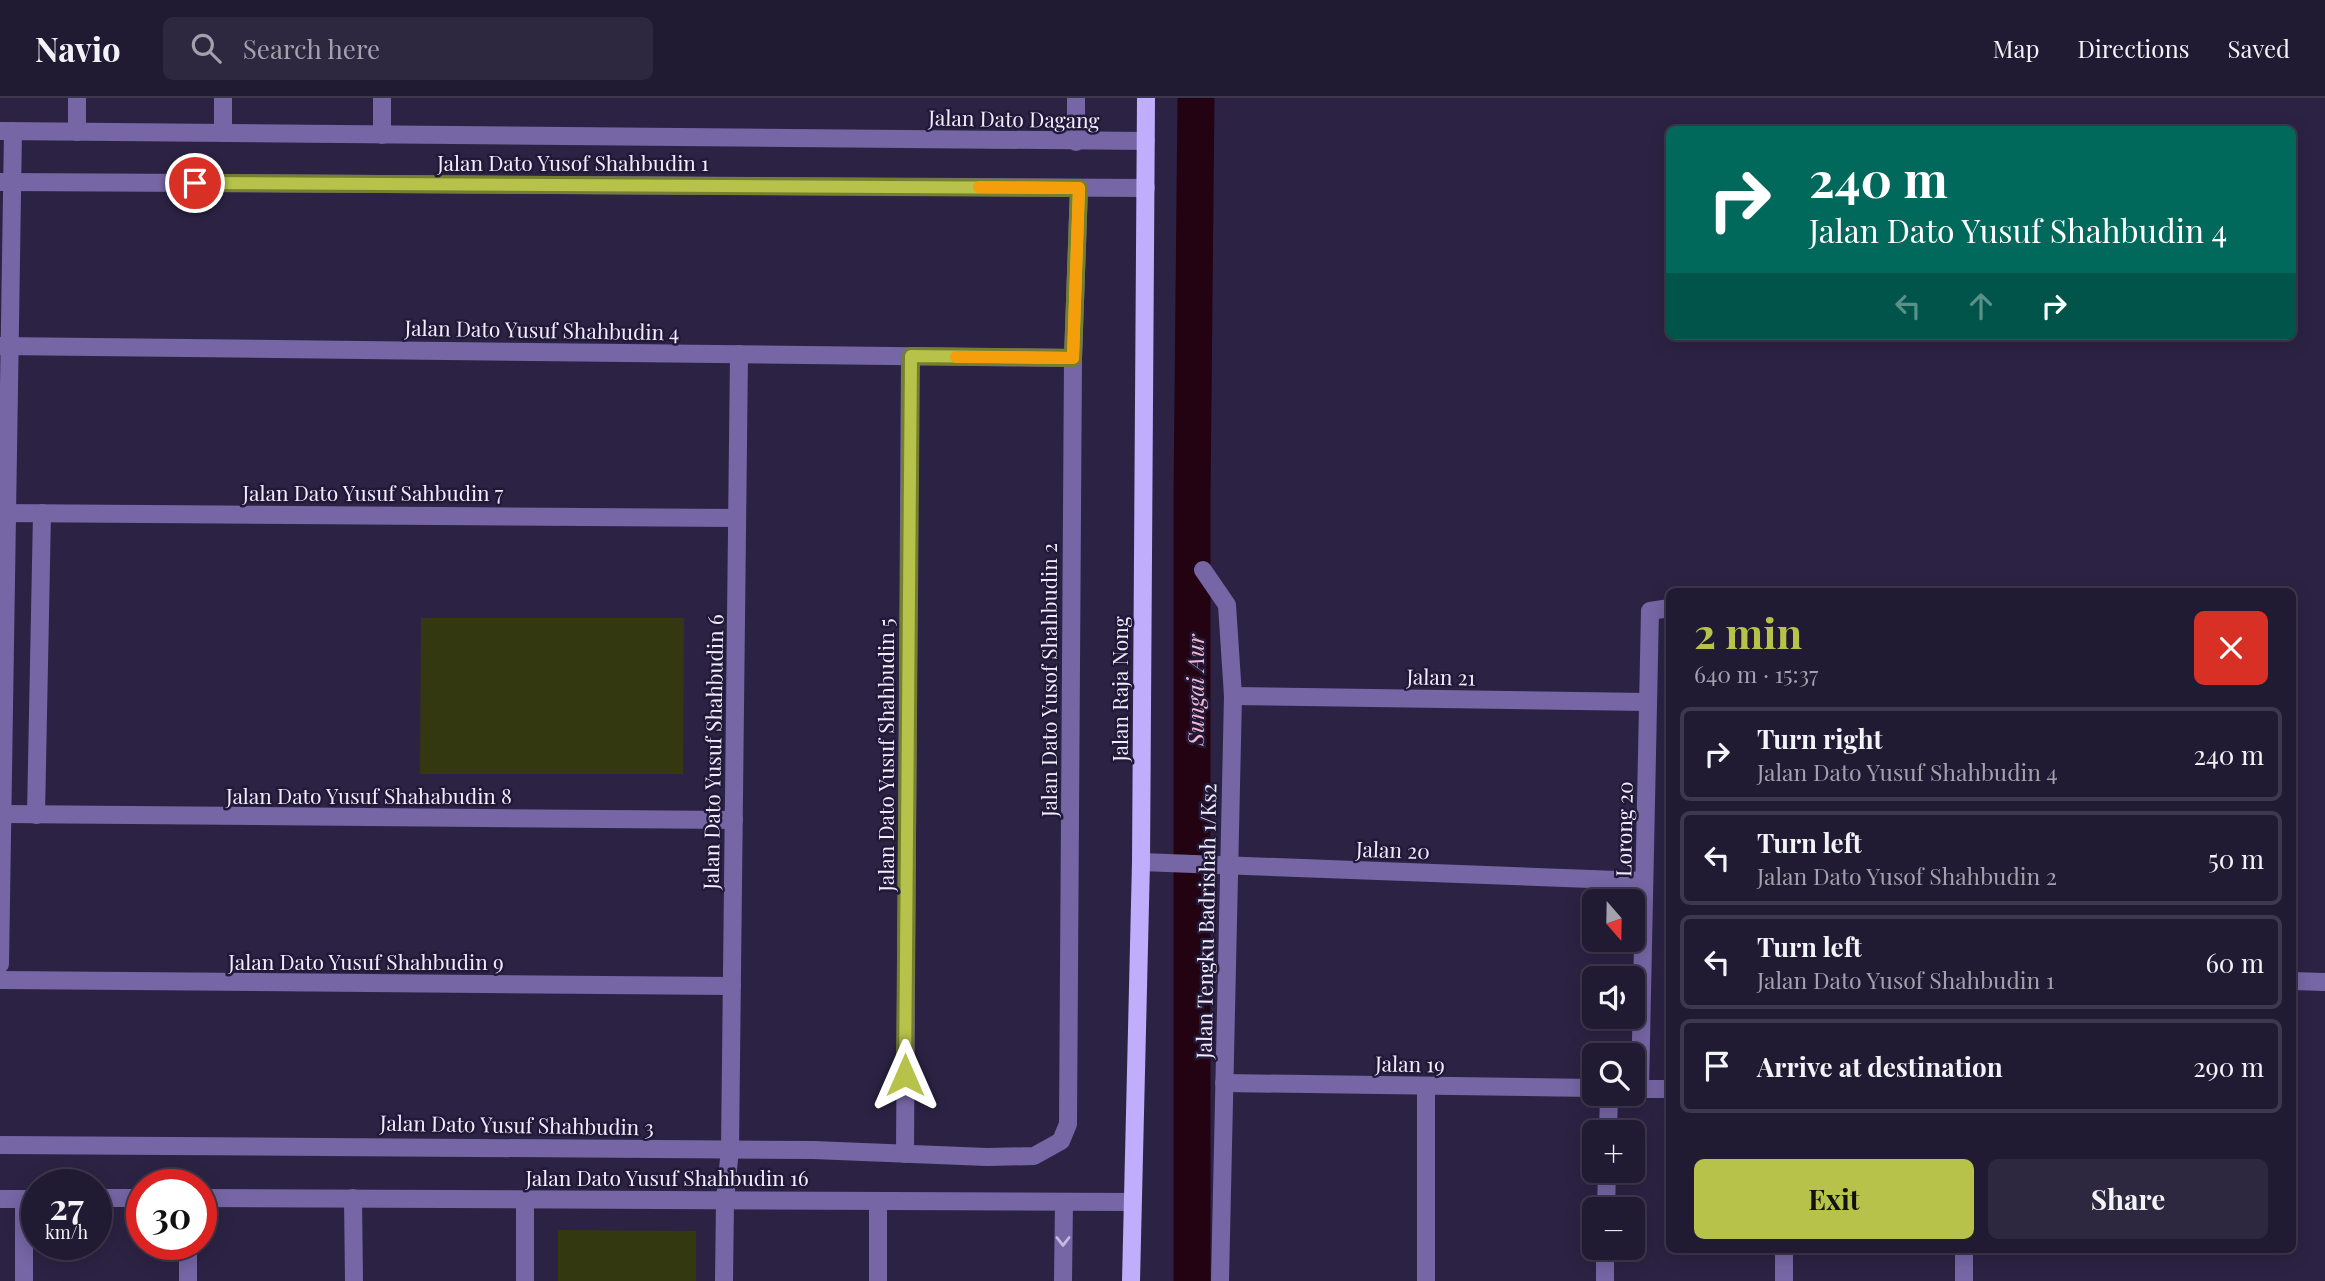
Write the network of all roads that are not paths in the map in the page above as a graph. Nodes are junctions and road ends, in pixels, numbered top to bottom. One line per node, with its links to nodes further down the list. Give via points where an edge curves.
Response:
1 (76, 98): 7 (street)
2 (223, 98): 8 (street)
3 (382, 98): 9 (street)
4 (1076, 98): 11 (street)
5 (1146, 98): 10 (main road, Jalan Raja Nong)
6 (6, 131): 7 (street, Jalan Dato Dagang); 12 (street)
7 (77, 132): 8 (street, Jalan Dato Dagang)
8 (223, 133): 9 (street, Jalan Dato Dagang)
9 (382, 135): 11 (street, Jalan Dato Dagang)
10 (1146, 141): 11 (street, Jalan Dato Dagang); 14 (main road, Jalan Raja Nong)
11 (1076, 142)
12 (5, 182): 13 (street, Jalan Dato Yusof Shahbudin 1); 15 (street)
13 (1079, 188): 14 (street, Jalan Dato Yusof Shahbudin 1); 18 (street, Jalan Dato Yusof Shahbudin 2)
14 (1146, 188): 30 (main road, Jalan Raja Nong)
15 (5, 346): 16 (street, Jalan Dato Yusuf Shahbudin 4); 19 (street)
16 (739, 354): 17 (street, Jalan Dato Yusuf Shahbudin 4); 21 (street, Jalan Dato Yusuf Shahbudin 6)
17 (911, 356): 18 (street, Jalan Dato Yusuf Shahbudin 4); 46 (street, Jalan Dato Yusuf Shahbudin 5)
18 (1073, 358): 47 (street, Jalan Dato Yusof Shahbudin 2, via 1068,1124 1061,1141)
19 (5, 513): 20 (street, Jalan Dato Yusuf Sahbudin 7); 24 (street)
20 (42, 513): 21 (street, Jalan Dato Yusuf Sahbudin 7); 28 (street)
21 (737, 518): 29 (street, Jalan Dato Yusuf Shahbudin 6)
22 (1203, 570): 25 (street, Jalan Tengku Badrishah 1/Ks2, via 1227,605)
23 (1666, 609): 26 (street, Lorong 20, via 1650,611)
24 (3, 682): 27 (street)
25 (1233, 696): 26 (street, Jalan 21); 31 (street, Jalan Tengku Badrishah 1/Ks2)
26 (1648, 702): 32 (street, Lorong 20)
27 (3, 814): 28 (street, Jalan Dato Yusuf Shahabudin 8); 33 (street)
28 (36, 815): 29 (street, Jalan Dato Yusuf Shahabudin 8)
29 (734, 820): 37 (street, Jalan Dato Yusuf Shahbudin 6)
30 (1140, 862): 31 (street, Jalan 20); 56 (main road, Jalan Raja Nong)
31 (1229, 866): 32 (street, Jalan 20); 39 (street, Jalan Tengku Badrishah 1/Ks2)
32 (1644, 881): 38 (street, Lorong 20)
33 (0, 964)
34 (0, 980): 37 (street, Jalan Dato Yusuf Shahbudin 9)
35 (2296, 981): 36 (street)
36 (2325, 982)
37 (732, 986): 45 (street, Jalan Dato Yusuf Shahbudin 6)
38 (1638, 1043)
39 (1224, 1083): 40 (street, Jalan 19); 70 (street, Jalan Tengku Badrishah 1/Ks2)
40 (1426, 1086): 41 (street, Jalan 19); 71 (street)
41 (1582, 1088)
42 (1645, 1089): 43 (street)
43 (1666, 1089)
44 (0, 1145): 45 (street, Jalan Dato Yusuf Shahbudin 3)
45 (730, 1149): 46 (street, Jalan Dato Yusuf Shahbudin 3); 53 (street, Jalan Dato Yusuf Shahbudin 6)
46 (905, 1154): 47 (street, Jalan Dato Yusuf Shahbudin 3)
47 (1034, 1156)
48 (217, 1198): 49 (street, Jalan Dato Yusuf Shahbudin 16)
49 (353, 1198): 52 (street, Jalan Dato Yusuf Shahbudin 16); 64 (street)
50 (0, 1199): 51 (street)
51 (21, 1199)
52 (525, 1199): 53 (street, Jalan Dato Yusuf Shahbudin 16); 65 (street)
53 (725, 1200): 54 (street, Jalan Dato Yusuf Shahbudin 16); 66 (street, Jalan Dato Yusuf Shahbudin 6)
54 (878, 1201): 55 (street, Jalan Dato Yusuf Shahbudin 16); 67 (street)
55 (1063, 1202): 56 (street, Jalan Dato Yusuf Shahbudin 16); 68 (street, one-way to 68)
56 (1132, 1202): 69 (main road, Jalan Raja Nong)
57 (1784, 1253): 73 (street)
58 (1965, 1253): 74 (street)
59 (26, 1260): 62 (street)
60 (188, 1260): 63 (street)
61 (1605, 1260): 72 (street)
62 (24, 1281)
63 (188, 1281)
64 (354, 1281)
65 (525, 1281)
66 (724, 1281)
67 (878, 1281)
68 (1063, 1281)
69 (1131, 1281)
70 (1220, 1281)
71 (1426, 1281)
72 (1605, 1281)
73 (1784, 1281)
74 (1964, 1281)

